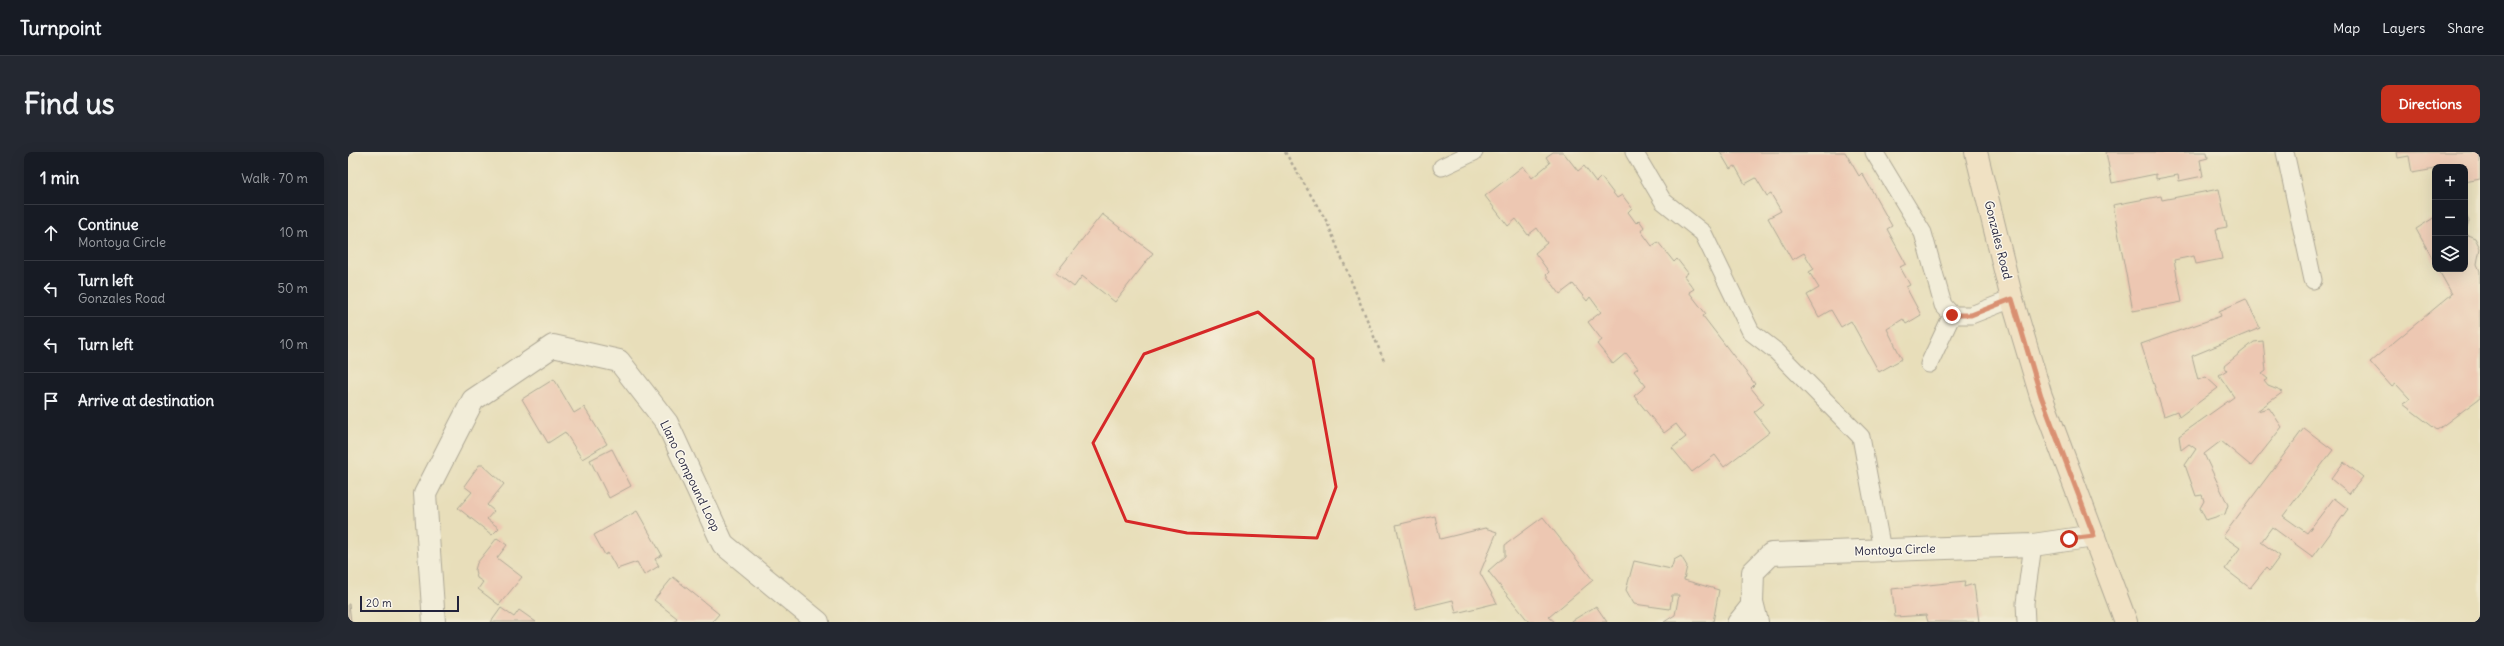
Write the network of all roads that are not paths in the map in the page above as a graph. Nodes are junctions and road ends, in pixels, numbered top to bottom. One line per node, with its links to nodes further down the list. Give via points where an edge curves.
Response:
1 (1474, 152): 6 (lane)
2 (1634, 152): 13 (lane, via 1663,201 1703,234 1751,332 1777,352 1861,437)
3 (1874, 152): 9 (lane, via 1923,233 1943,305)
4 (1976, 152): 8 (street, Gonzales Road)
5 (2284, 152): 7 (lane)
6 (1442, 167)
7 (2313, 280)
8 (2012, 299): 9 (lane, via 1971,315); 11 (street, Gonzales Road, via 2041,396)
9 (1952, 315): 10 (lane)
10 (1929, 364)
11 (2094, 536): 12 (street, Montoya Circle); 19 (street, Gonzales Road)
12 (2033, 545): 13 (street, Montoya Circle); 18 (lane, via 2025,603)
13 (1882, 550): 14 (street, Montoya Circle, via 1771,554 1753,572)
14 (1754, 612): 17 (lane)
15 (434, 622): 16 (street, Llano Compound Loop, via 425,494 473,400 553,346 619,362 667,423 723,544)
16 (818, 622)
17 (1736, 622)
18 (2026, 622)
19 (2126, 622)

